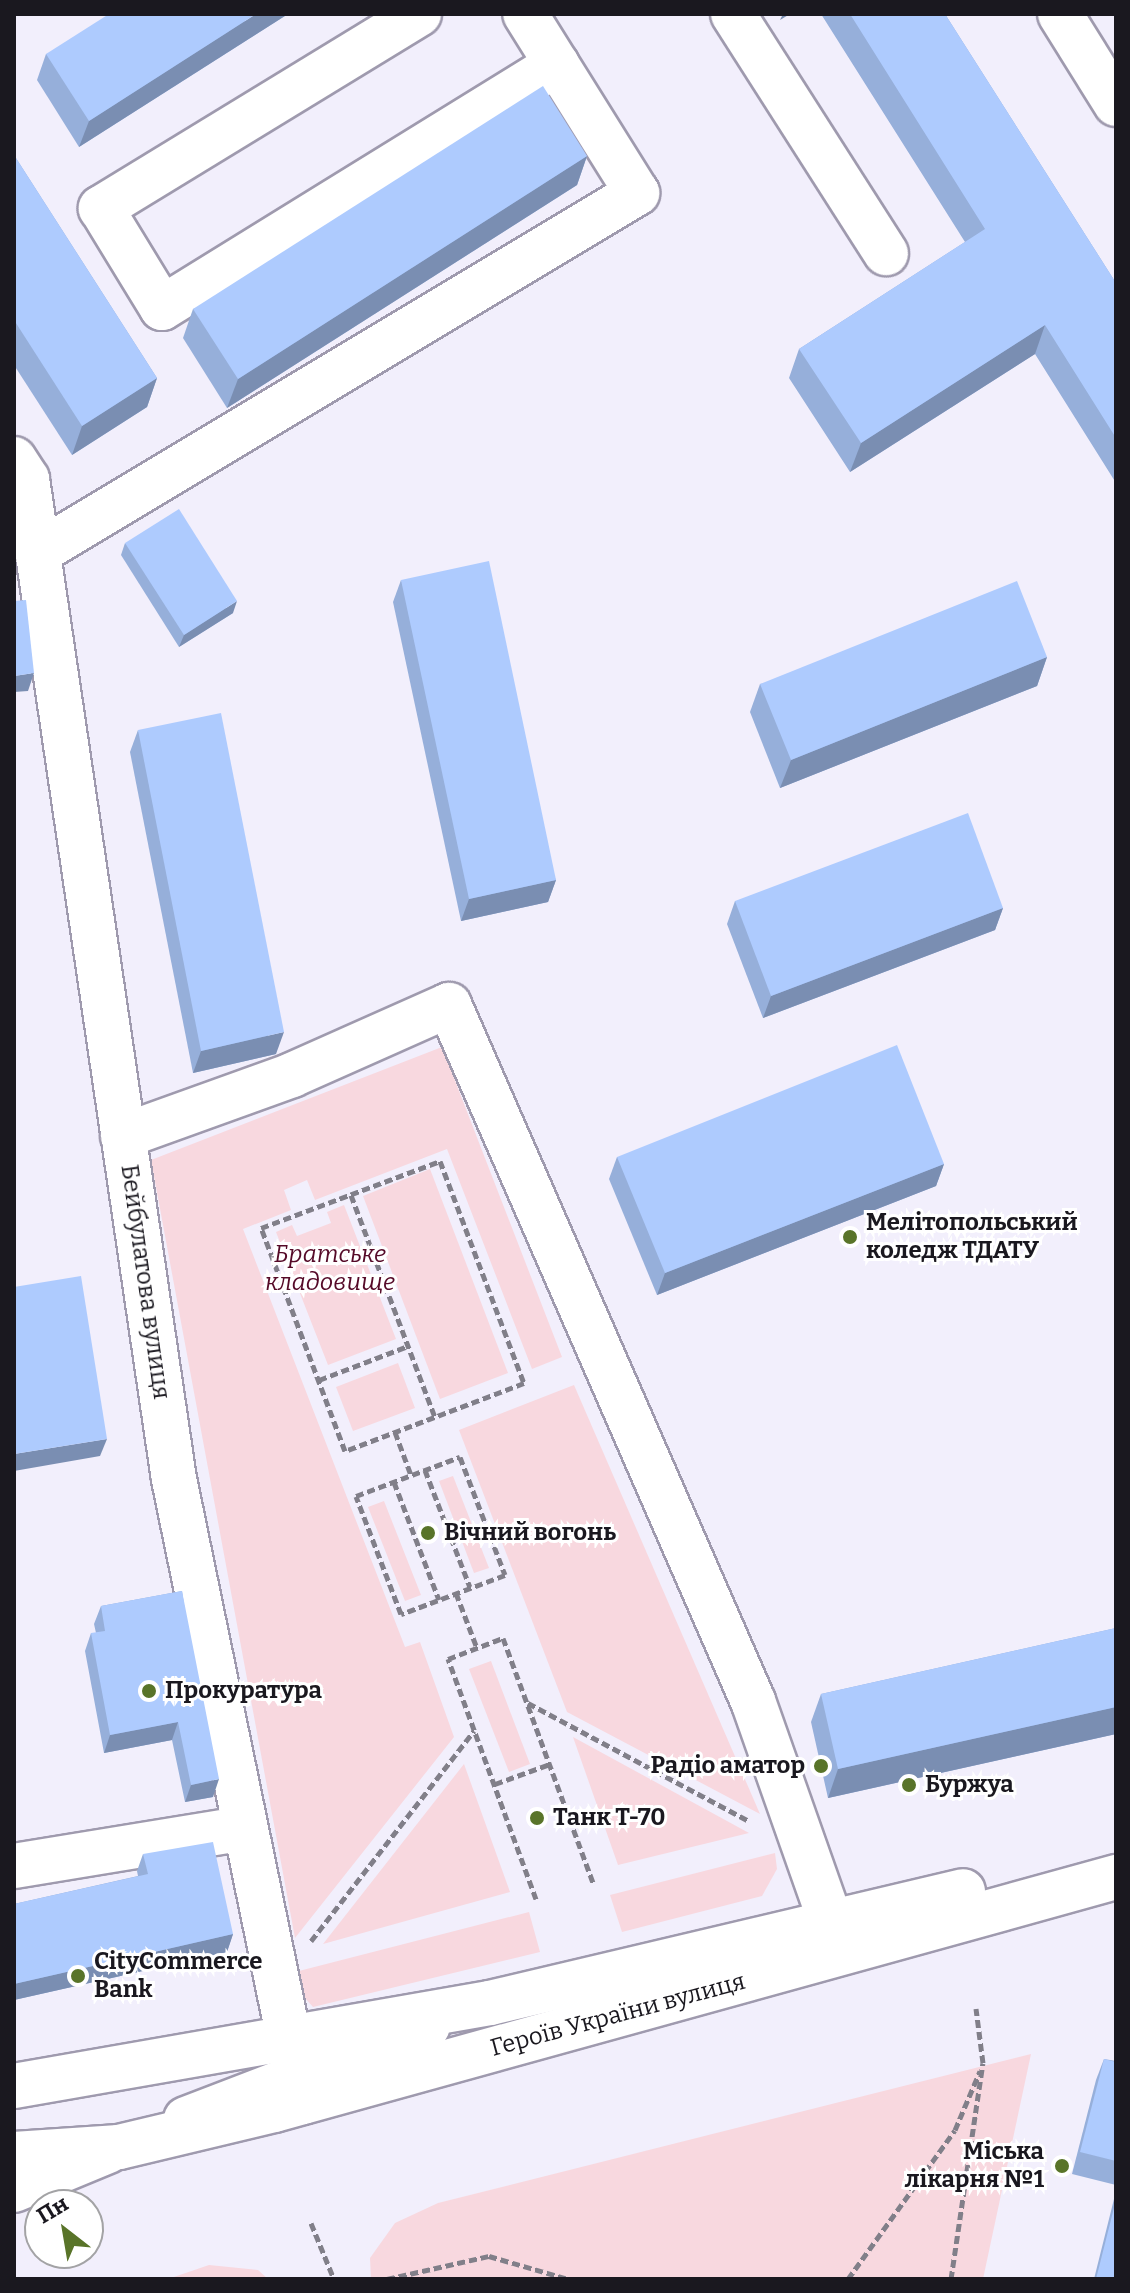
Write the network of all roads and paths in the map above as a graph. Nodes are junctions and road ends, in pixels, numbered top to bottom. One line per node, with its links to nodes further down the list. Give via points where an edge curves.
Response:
1 (419, 14): 5 (main road, via 101,208 162,308)
2 (525, 14): 5 (main road)
3 (733, 14): 7 (main road)
4 (1068, 17): 6 (main road)
5 (557, 64): 9 (main road, via 637,193)
6 (1116, 104)
7 (886, 253)
8 (18, 473): 9 (main road, Бейбулатова вулиця)
9 (37, 553): 10 (main road, Бейбулатова вулиця)
10 (123, 1136): 27 (main road, Бейбулатова вулиця, via 174,1479); 34 (main road, via 292,1075 449,1005 753,1701)
11 (351, 1195): 12 (path); 13 (path, via 261,1228); 14 (path, via 440,1161 485,1279 524,1383)
12 (408, 1346): 13 (path); 14 (path)
13 (319, 1380): 15 (path, via 345,1451)
14 (435, 1417): 15 (path)
15 (395, 1432): 17 (path)
16 (425, 1470): 17 (path); 19 (path); 19 (path, via 460,1457 505,1575)
17 (411, 1475): 18 (path)
18 (394, 1482): 21 (path); 21 (path, via 356,1496 373,1541 401,1614)
19 (470, 1587): 20 (path)
20 (456, 1593): 21 (path); 22 (path)
21 (439, 1600)
22 (477, 1648): 23 (path, via 503,1638); 24 (path, via 448,1659)
23 (527, 1703): 25 (path); 28 (path)
24 (474, 1730): 26 (path); 35 (path)
25 (551, 1764): 26 (path); 32 (path)
26 (495, 1784): 33 (path)
27 (245, 1828): 30 (main road); 38 (main road, Бейбулатова вулиця)
28 (762, 1828)
29 (1116, 1859): 34 (main road, Героїв України вулиця)
30 (14, 1866)
31 (1116, 1877): 38 (main road, Героїв України вулиця)
32 (593, 1883)
33 (536, 1899)
34 (830, 1920): 38 (main road, Героїв України вулиця, via 490,2003)
35 (304, 1951)
36 (976, 2008): 37 (path)
37 (983, 2063): 47 (path, via 955,2130); 48 (path)
38 (295, 2072): 39 (main road, Героїв України вулиця); 40 (main road, Героїв України вулиця)
39 (14, 2086)
40 (119, 2147): 41 (main road, Героїв України вулиця); 42 (main road)
41 (14, 2154)
42 (14, 2190)
43 (311, 2223): 44 (path)
44 (334, 2279)
45 (387, 2279): 46 (path, via 489,2256)
46 (568, 2279)
47 (848, 2279)
48 (951, 2279)

